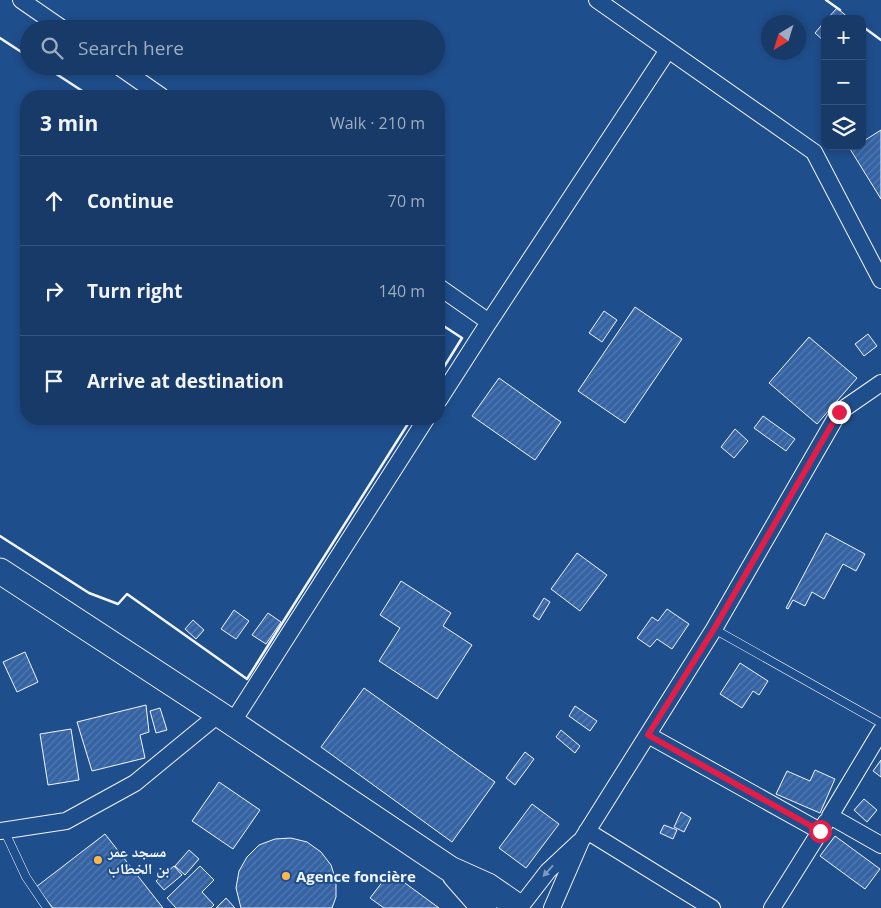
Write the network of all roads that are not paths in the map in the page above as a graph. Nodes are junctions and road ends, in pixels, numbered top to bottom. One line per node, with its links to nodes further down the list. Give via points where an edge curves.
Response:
1 (21, 0): 3 (street)
2 (597, 0): 4 (street)
3 (50, 20)
4 (668, 50): 7 (street, via 814,152); 9 (street)
5 (131, 75): 6 (street)
6 (152, 90)
7 (881, 280)
8 (445, 291): 9 (street)
9 (489, 322): 11 (street)
10 (881, 383): 14 (street, via 839,412)
11 (445, 391)
12 (422, 425): 15 (street)
13 (0, 571): 15 (main road)
14 (714, 629): 16 (lane); 18 (street)
15 (225, 719): 20 (street, via 135,783 66,821); 24 (main road)
16 (881, 723)
17 (881, 731): 19 (street)
18 (648, 735): 21 (street); 22 (street)
19 (830, 816): 21 (street); 23 (street)
20 (2, 830): 26 (lane, via 26,877)
21 (820, 831): 30 (street)
22 (584, 836): 25 (street, one-way to 25, via 548,871); 28 (street); 29 (street)
23 (881, 845)
24 (450, 869): 25 (main road, via 488,886); 27 (main road)
25 (520, 907)
26 (47, 908)
27 (484, 908)
28 (552, 908)
29 (712, 908)
30 (772, 908)

